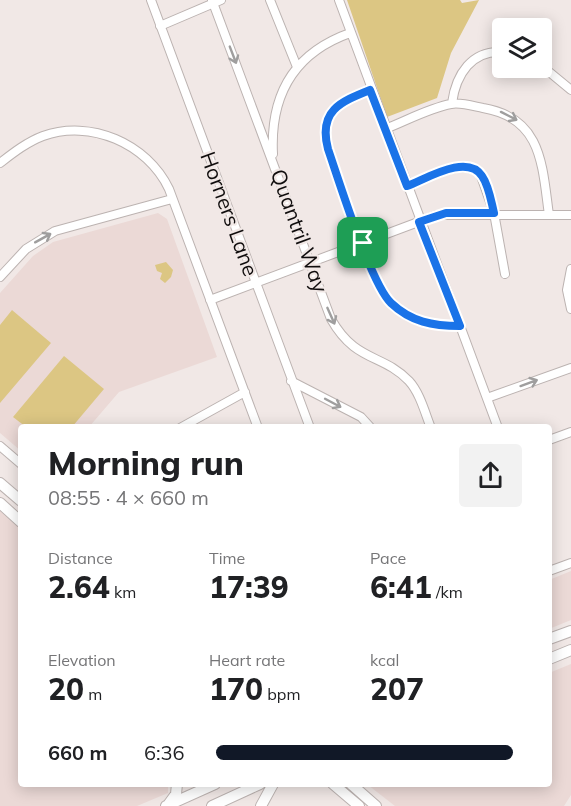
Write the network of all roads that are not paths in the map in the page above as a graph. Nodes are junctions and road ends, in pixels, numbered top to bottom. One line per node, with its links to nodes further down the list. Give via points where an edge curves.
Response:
1 (151, 0): 5 (street, Horners Lane)
2 (270, 0): 8 (street)
3 (339, 0): 6 (street)
4 (215, 2): 5 (street); 15 (street, Quantril Way, one-way to 15)
5 (160, 26): 27 (street, Horners Lane)
6 (350, 33): 8 (street, via 318,47); 10 (street)
7 (492, 54): 12 (street, via 477,56 460,77)
8 (297, 67): 15 (street, via 276,113)
9 (552, 74): 11 (street)
10 (370, 90): 13 (street); 22 (street, via 339,102 325,132)
11 (571, 90)
12 (452, 103): 13 (street); 19 (street, one-way to 19, via 505,113 525,126 541,166)
13 (385, 129): 16 (street)
14 (0, 163): 17 (street, via 31,142 60,131 102,134 130,146 151,163 165,181)
15 (274, 163): 23 (street, Quantril Way)
16 (407, 186): 18 (street, via 459,167 472,168 485,180); 21 (street)
17 (172, 199): 26 (street, one-way to 17, via 27,249 55,231); 28 (street)
18 (494, 213): 19 (street); 21 (street, via 446,213); 25 (street)
19 (549, 215): 20 (street)
20 (571, 215)
21 (419, 222): 22 (street); 30 (street)
22 (363, 243): 23 (street); 30 (street, via 377,281 391,303 419,322)
23 (310, 263): 27 (street); 39 (street, Quantril Way, one-way to 39, via 342,338 409,381)
24 (571, 269): 29 (street, via 567,290)
25 (505, 274)
26 (0, 277)
27 (255, 284): 28 (street); 32 (street, Horners Lane)
28 (210, 300): 33 (street)
29 (571, 309)
30 (460, 326): 34 (street)
31 (571, 368): 34 (street, one-way to 31)
32 (291, 381): 37 (street, Horners Lane); 38 (street, one-way to 38)
33 (245, 392): 35 (street); 36 (street)
34 (487, 398): 40 (street)
35 (187, 424)
36 (257, 424)
37 (308, 424)
38 (367, 424)
39 (429, 424)
40 (494, 424)
41 (571, 432): 42 (street)
42 (552, 439)
43 (0, 446): 44 (street)
44 (18, 461)
45 (0, 482): 46 (main road); 47 (main road)
46 (18, 492)
47 (18, 498)
48 (0, 503): 49 (main road)
49 (18, 519)
50 (571, 562): 51 (street)
51 (552, 569)
52 (570, 634): 53 (main road)
53 (552, 638)
54 (571, 650): 55 (main road)
55 (552, 658)
56 (177, 787): 63 (main road)
57 (207, 787): 63 (main road)
58 (253, 787): 64 (main road)
59 (271, 787): 65 (main road)
60 (336, 787): 66 (main road)
61 (336, 787): 67 (main road)
62 (354, 787): 68 (main road)
63 (167, 805)
64 (212, 806)
65 (261, 806)
66 (350, 806)
67 (359, 806)
68 (376, 806)

